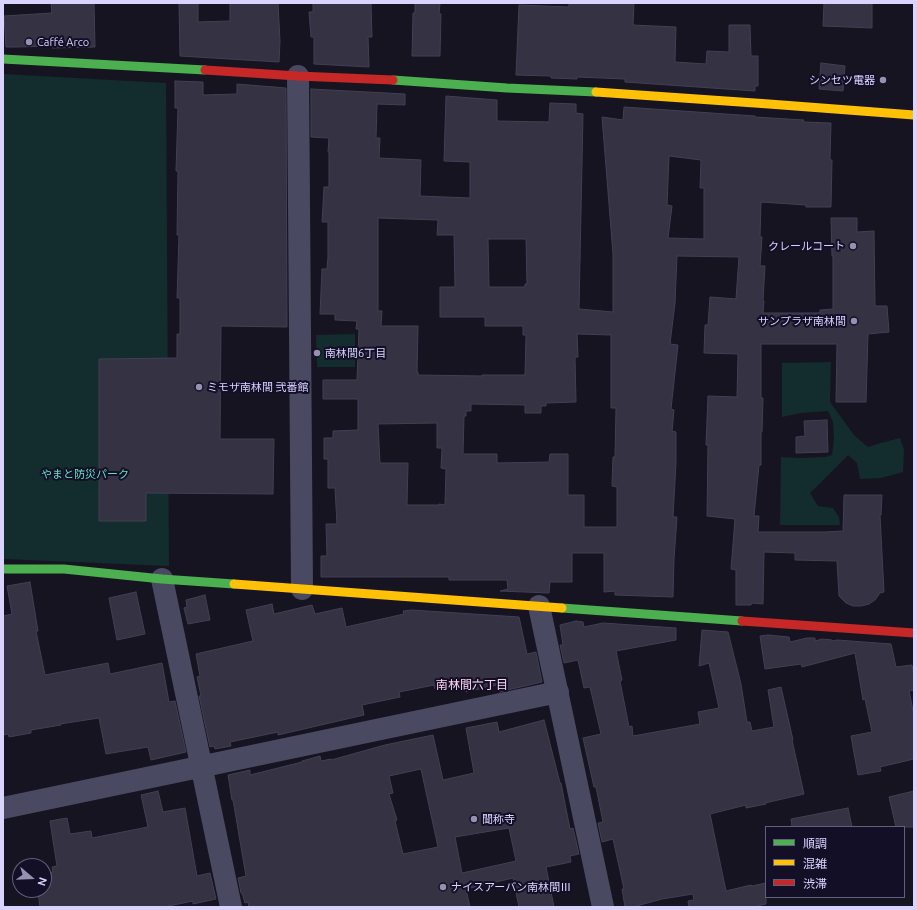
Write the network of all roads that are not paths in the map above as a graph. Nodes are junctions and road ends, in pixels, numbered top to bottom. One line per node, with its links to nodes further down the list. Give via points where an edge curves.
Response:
1 (3, 59): 2 (street)
2 (298, 76): 3 (street, via 589,92); 6 (street)
3 (914, 115)
4 (3, 568): 5 (street, via 64,569)
5 (162, 579): 6 (street); 10 (street)
6 (302, 589): 7 (street)
7 (539, 606): 8 (street); 9 (street)
8 (914, 633)
9 (558, 692): 10 (street); 13 (street)
10 (201, 766): 11 (street); 12 (street)
11 (3, 808)
12 (231, 907)
13 (603, 907)

